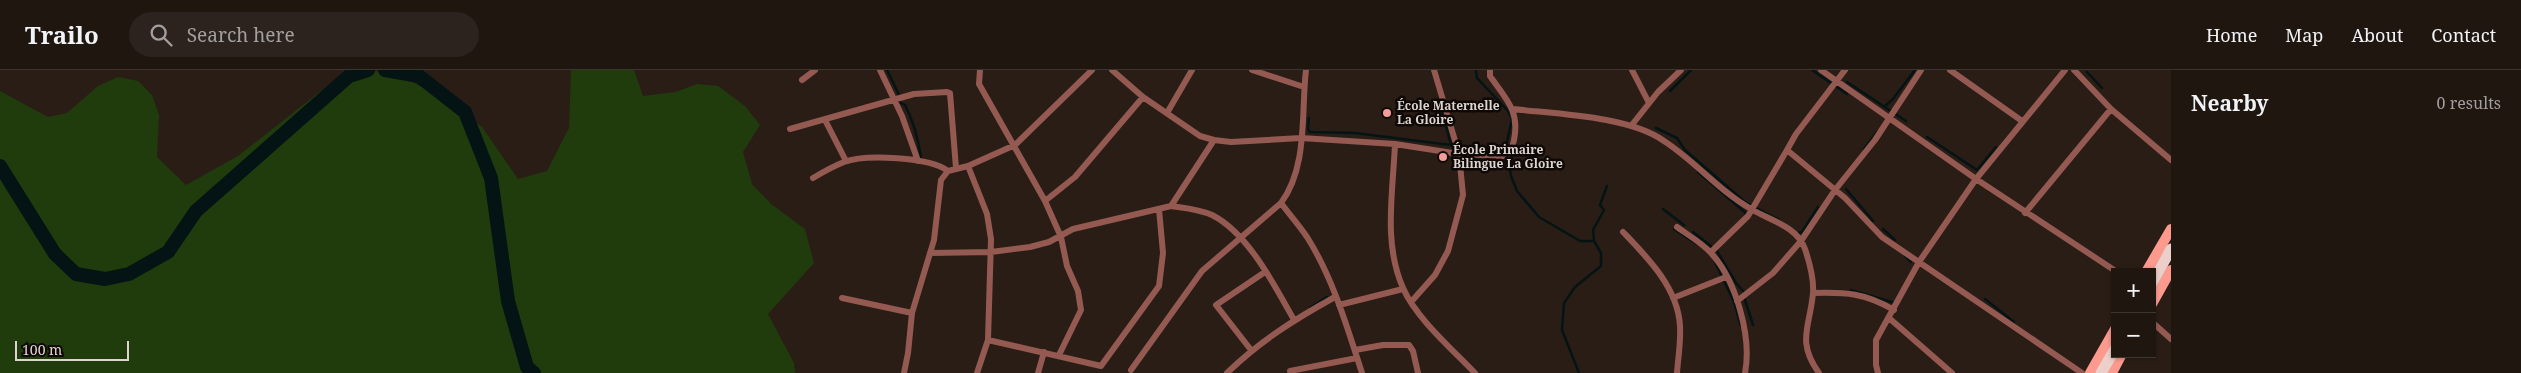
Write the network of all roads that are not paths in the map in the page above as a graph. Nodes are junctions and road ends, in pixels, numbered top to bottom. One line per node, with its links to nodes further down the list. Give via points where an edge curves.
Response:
1 (814, 70): 19 (street)
2 (880, 70): 23 (street)
3 (980, 70): 36 (street, via 979,84 993,113)
4 (1092, 70): 36 (street)
5 (1112, 70): 22 (street)
6 (1192, 70): 27 (street)
7 (1252, 70): 21 (street)
8 (1306, 70): 21 (street)
9 (1434, 70): 38 (street)
10 (1490, 70): 26 (street, via 1490,76)
11 (1632, 70): 24 (street)
12 (1681, 70): 24 (street)
13 (1822, 70): 20 (street)
14 (1844, 70): 20 (street)
15 (1921, 70): 29 (street)
16 (1950, 70): 30 (street)
17 (2065, 70): 30 (street)
18 (2074, 70): 25 (street)
19 (802, 80)
20 (1836, 82): 29 (street); 37 (street)
21 (1304, 87): 33 (street)
22 (1143, 97): 27 (street); 48 (street, via 1075,177)
23 (897, 99): 28 (street); 41 (street); 43 (street, via 914,94 950,94)
24 (1649, 103): 31 (street)
25 (2111, 108): 39 (street); 53 (street)
26 (1513, 109): 31 (street); 38 (street, via 1516,129 1508,155)
27 (1167, 113): 34 (street, via 1200,136)
28 (825, 120): 32 (street); 40 (street)
29 (1889, 120): 46 (street); 47 (street)
30 (2022, 121): 46 (street)
31 (1631, 126): 52 (street, via 1664,140 1730,196)
32 (790, 129)
33 (1301, 138): 34 (street); 35 (street); 49 (street, via 1297,172)
34 (1214, 140): 50 (street)
35 (1395, 144): 38 (street); 71 (street, via 1390,236 1392,255)
36 (1015, 145): 42 (street); 48 (street)
37 (1787, 150): 47 (street); 52 (street)
38 (1459, 154): 78 (street, via 1462,195 1448,251 1435,275)
39 (2171, 160)
40 (846, 161): 41 (street, via 900,158); 45 (street)
41 (918, 161): 44 (street, via 936,164)
42 (968, 166): 43 (street); 61 (street, via 988,214)
43 (956, 168): 44 (street)
44 (948, 171): 63 (street, via 941,180)
45 (813, 178)
46 (1976, 180): 53 (street); 64 (street)
47 (1835, 190): 59 (street); 64 (street, via 1882,237)
48 (1045, 201): 57 (street)
49 (1281, 203): 58 (street); 73 (street, via 1307,238)
50 (1171, 206): 51 (street); 58 (street, via 1197,209 1211,215)
51 (1159, 209): 57 (street, via 1074,229); 95 (street, via 1163,253 1159,286 1102,365)
52 (1752, 210): 59 (street, via 1778,222); 62 (street, via 1737,229)
53 (2025, 213): 65 (street)
54 (1677, 227): 62 (street)
55 (2171, 229): 66 (main road)
56 (1623, 232): 76 (street, via 1651,261)
57 (1061, 238): 61 (street, via 1030,247); 91 (street, via 1082,310)
58 (1240, 238): 68 (street); 96 (street, via 1195,280)
59 (1801, 241): 72 (street, via 1809,264); 77 (street, via 1773,273)
60 (2171, 249): 69 (highway)
61 (991, 252): 63 (street); 87 (street)
62 (1711, 252): 70 (street)
63 (930, 253): 81 (street)
64 (1919, 262): 80 (street); 111 (street)
65 (2111, 268)
66 (2148, 268)
67 (2171, 270): 74 (main road)
68 (1265, 272): 83 (street); 88 (street, via 1216,305)
69 (2156, 276)
70 (1726, 277): 76 (street); 77 (street)
71 (1403, 289): 78 (street); 79 (street)
72 (1813, 293): 80 (street, via 1862,295); 108 (street, via 1805,343)
73 (1336, 297): 79 (street); 83 (street)
74 (2156, 297)
75 (842, 298): 81 (street)
76 (1673, 298): 106 (street, via 1680,326)
77 (1737, 301): 107 (street, via 1746,332)
78 (1411, 302): 105 (street)
79 (1339, 305): 89 (street)
80 (1894, 310): 82 (street)
81 (912, 313): 98 (street)
82 (1889, 318): 109 (street, via 1876,340); 110 (street)
83 (1294, 320): 88 (street)
84 (2156, 326): 86 (street)
85 (2111, 336): 112 (main road)
86 (2171, 339)
87 (988, 340): 90 (street); 99 (street)
88 (1251, 350): 102 (street)
89 (1355, 350): 93 (street); 104 (street, via 1409,345)
90 (1044, 352): 91 (street); 100 (street)
91 (1058, 356): 95 (street)
92 (2111, 356): 113 (highway)
93 (1357, 358): 97 (street); 103 (street)
94 (2120, 358): 114 (main road)
95 (1094, 366): 101 (street)
96 (1131, 370)
97 (1290, 371)
98 (904, 373)
99 (977, 373)
100 (1038, 373)
101 (1092, 373)
102 (1227, 373)
103 (1362, 373)
104 (1418, 373)
105 (1475, 373)
106 (1677, 373)
107 (1745, 373)
108 (1818, 373)
109 (1878, 373)
110 (1952, 373)
111 (2082, 373)
112 (2090, 373)
113 (2101, 373)
114 (2112, 373)

